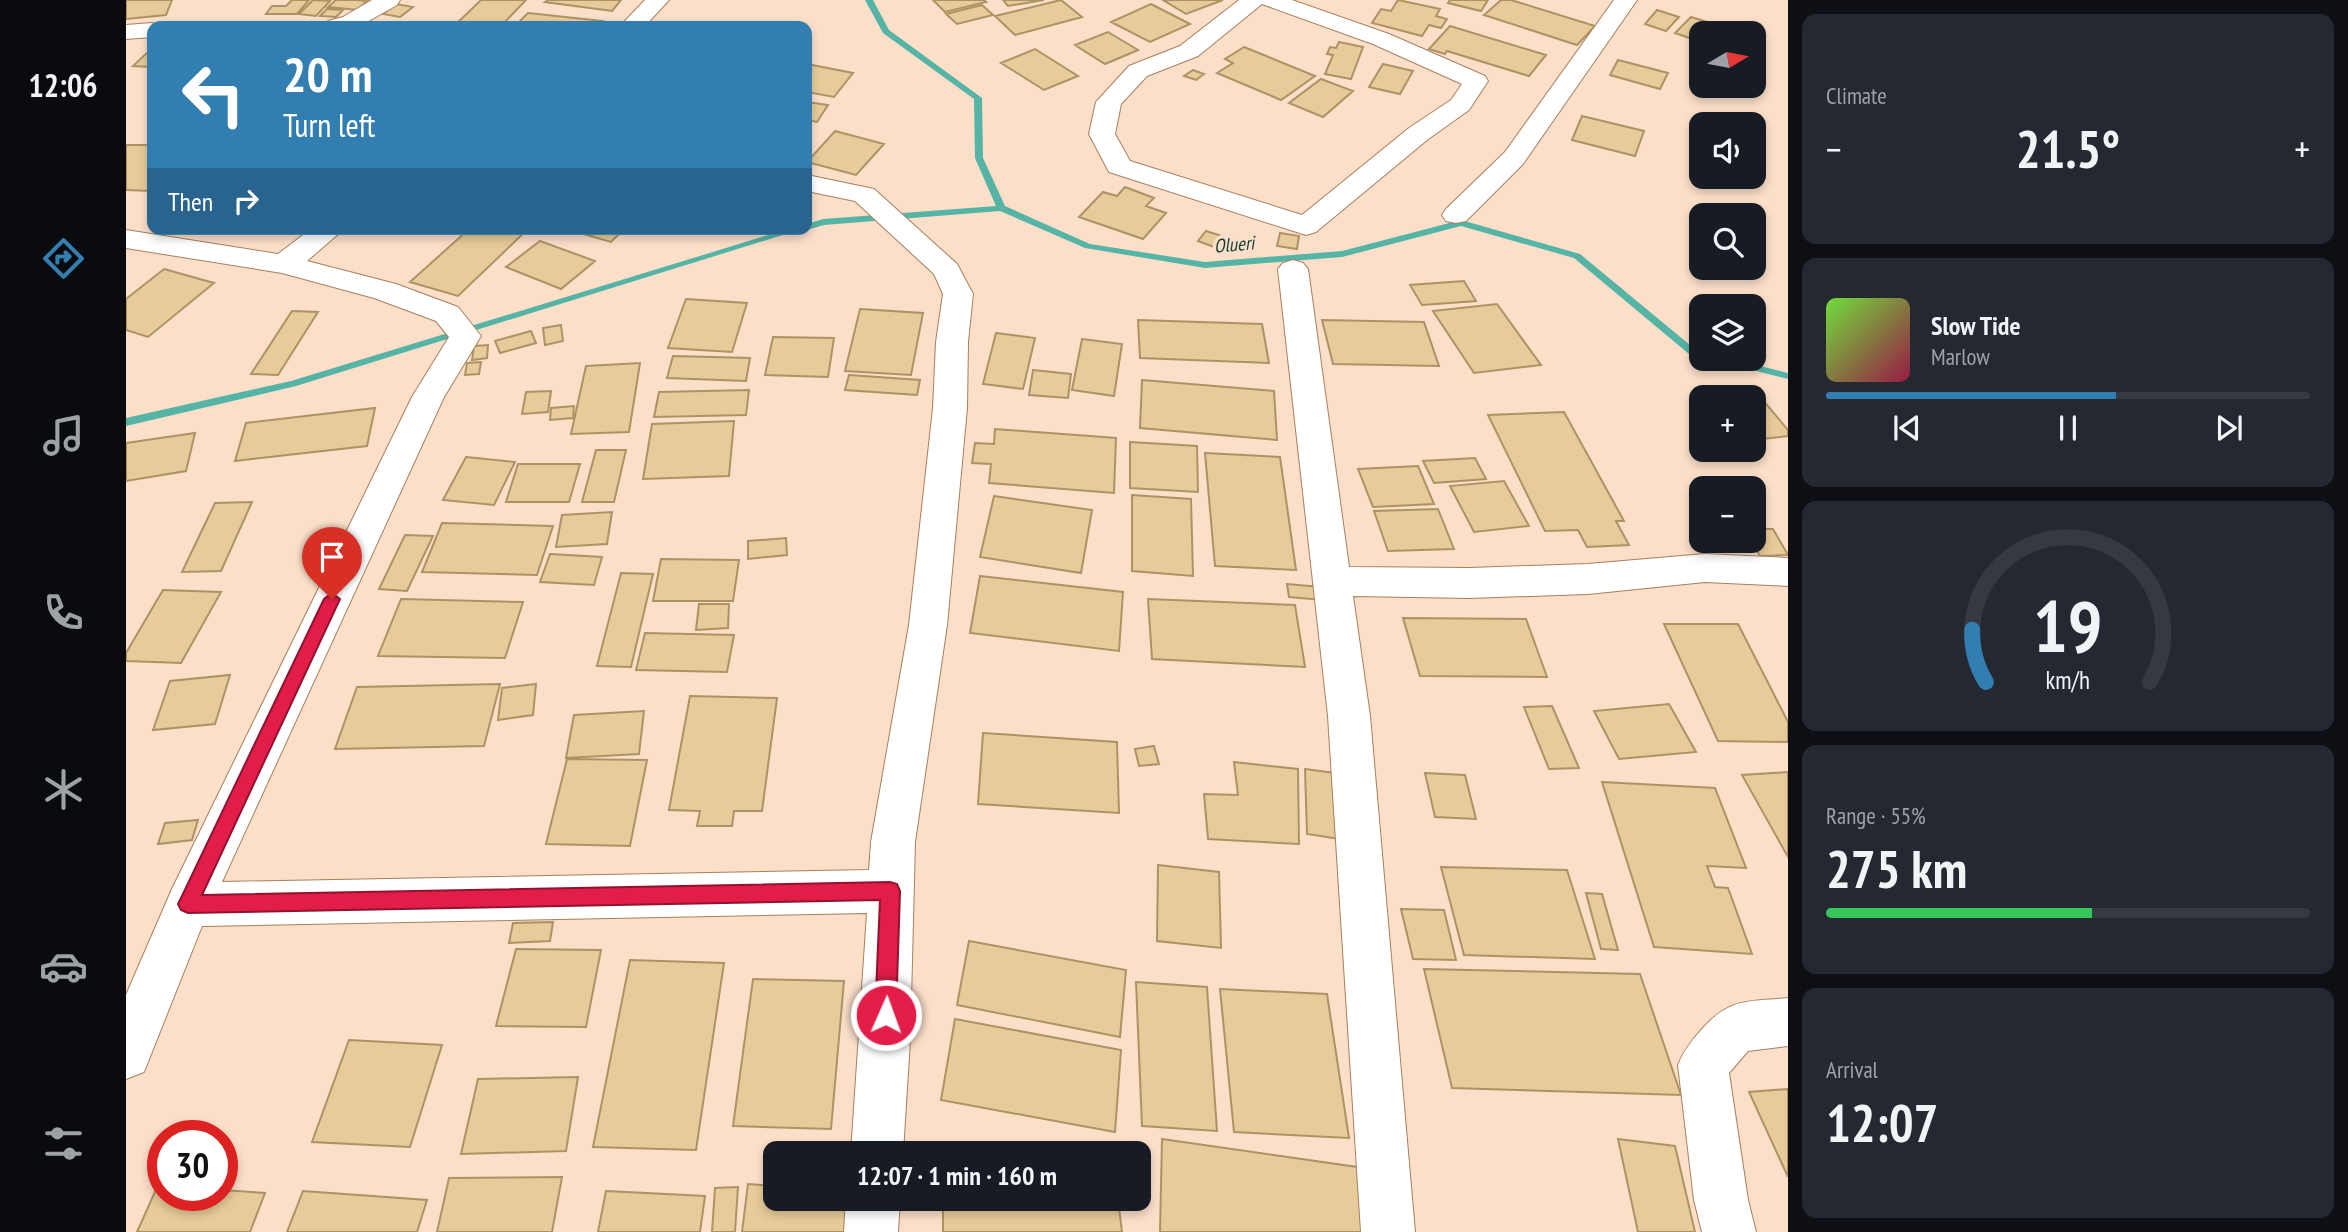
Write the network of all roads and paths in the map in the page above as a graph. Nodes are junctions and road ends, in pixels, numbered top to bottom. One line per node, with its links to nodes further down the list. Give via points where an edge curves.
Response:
1 (389, 0): 8 (street)
2 (658, 0): 9 (street)
3 (1253, 0): 4 (street, via 1189,51 1138,71 1109,102 1102,134 1119,166 1306,226 1460,105 1476,80 1381,39)
4 (1270, 0)
5 (1300, 0): 6 (street)
6 (1316, 0)
7 (1626, 0): 13 (street, via 1514,158)
8 (353, 21)
9 (637, 21)
10 (147, 30): 11 (street)
11 (126, 32)
12 (812, 184): 20 (street, via 864,195 947,270 958,294 928,625 892,842)
13 (1456, 215)
14 (322, 235): 16 (street)
15 (126, 239): 16 (street)
16 (284, 264): 21 (street, via 385,291 447,314 465,336 428,397)
17 (1293, 270): 19 (street)
18 (1788, 572): 19 (street, via 1705,568 1588,579)
19 (1333, 581): 27 (street, via 1349,716)
20 (890, 891): 21 (street); 24 (street)
21 (188, 904): 23 (street)
22 (1788, 1022): 28 (street, via 1736,1028 1703,1065)
23 (126, 1054)
24 (878, 1141)
25 (872, 1211): 26 (street)
26 (871, 1232)
27 (1388, 1232)
28 (1729, 1232)

